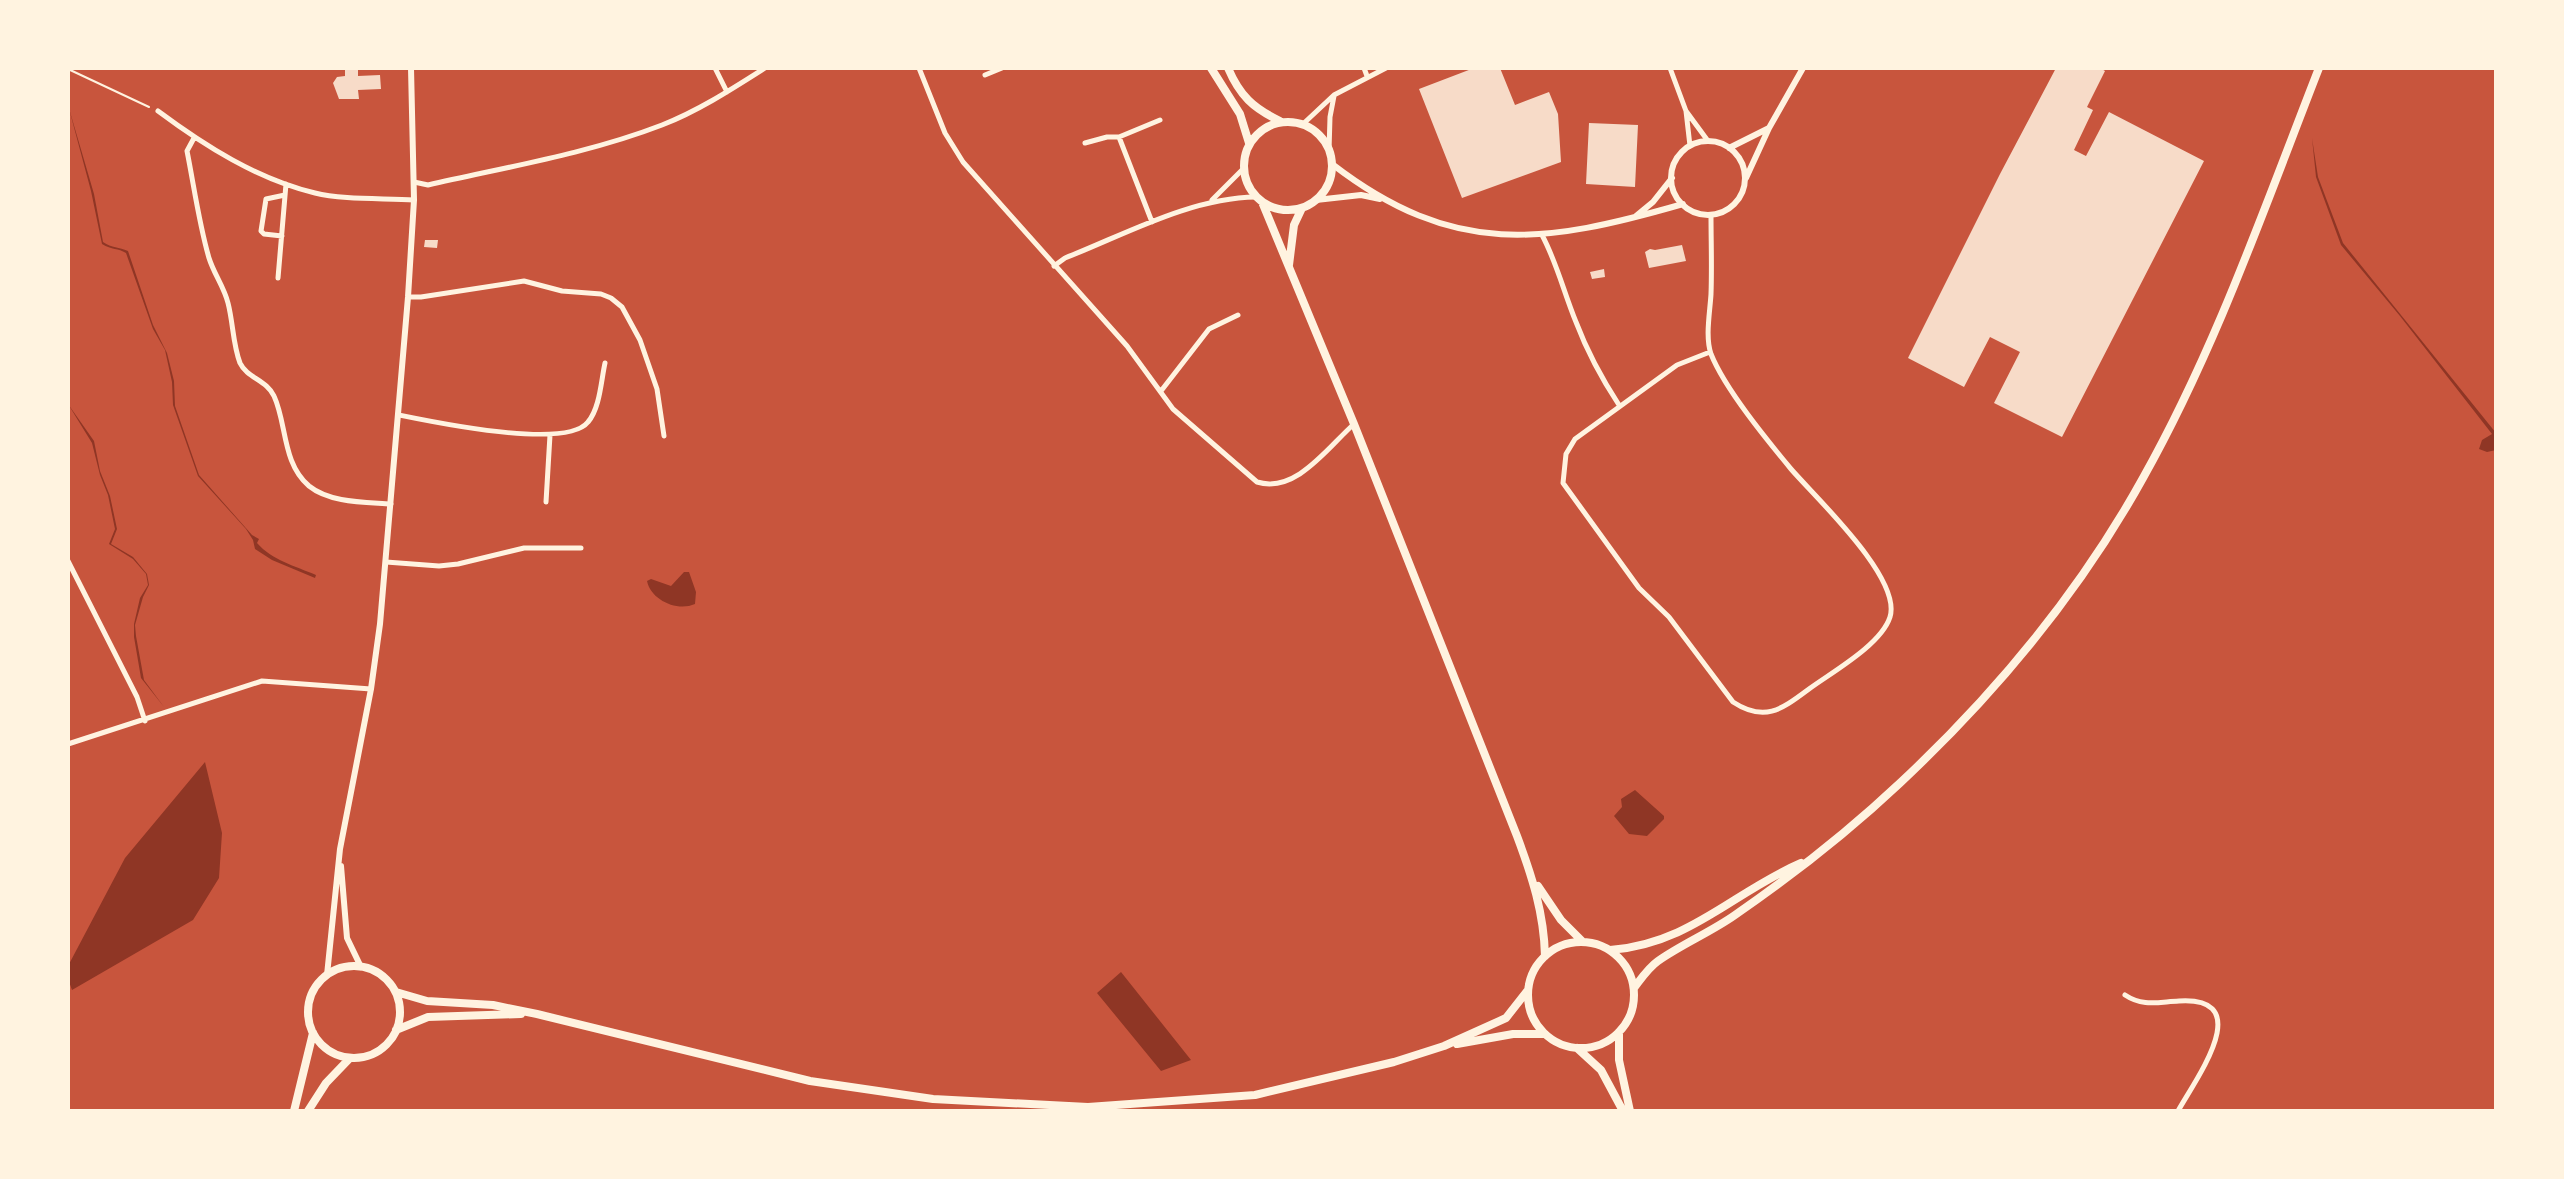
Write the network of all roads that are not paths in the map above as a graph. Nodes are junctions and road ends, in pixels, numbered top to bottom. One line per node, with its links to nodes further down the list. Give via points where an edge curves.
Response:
1 (411, 68): 35 (street)
2 (715, 68): 15 (street)
3 (765, 68): 15 (street)
4 (919, 68): 50 (street, via 945,133 963,162)
5 (1002, 68): 13 (street)
6 (1211, 68): 27 (main road, via 1240,114)
7 (1228, 68): 20 (main road, via 1256,110)
8 (1364, 68): 14 (street)
9 (1386, 68): 14 (street)
10 (1670, 68): 18 (street)
11 (1803, 68): 22 (street)
12 (2319, 68): 72 (main road, via 2202,361 2143,479 2100,550 1980,704 1901,782)
13 (985, 75)
14 (1367, 76): 16 (street)
15 (727, 92): 35 (street, via 664,125 598,146 428,185)
16 (1334, 95): 21 (street); 30 (street)
17 (158, 111): 24 (street)
18 (1686, 111): 25 (street); 28 (street)
19 (1160, 120): 23 (street)
20 (1281, 122): 21 (main road); 27 (main road, via 1263,129)
21 (1303, 124): 30 (main road, via 1323,139)
22 (1769, 128): 29 (street); 34 (street)
23 (1119, 137): 26 (street); 47 (street)
24 (194, 138): 36 (street); 64 (street, via 187,151 209,260 224,289 242,368 270,387 290,456 310,487 345,500)
25 (1708, 141): 28 (street); 29 (street)
26 (1085, 143)
27 (1249, 143): 32 (main road)
28 (1690, 146): 33 (street, via 1677,159)
29 (1729, 148): 34 (street, via 1744,167)
30 (1329, 151): 31 (main road)
31 (1332, 164): 39 (street); 41 (main road, via 1325,190)
32 (1243, 169): 38 (main road); 42 (street)
33 (1672, 178): 43 (street); 46 (street)
34 (1745, 179): 45 (street, via 1732,206)
35 (414, 182): 40 (street)
36 (286, 184): 37 (street); 40 (street, via 317,194)
37 (285, 195): 49 (street); 49 (street, via 266,199 261,231)
38 (1259, 199): 42 (street); 44 (main road, via 1282,210); 51 (main road)
39 (1384, 199): 41 (street, via 1361,195); 48 (street, via 1468,232)
40 (414, 200): 53 (street)
41 (1316, 200): 44 (main road)
42 (1212, 201): 47 (street)
43 (1683, 204): 45 (street); 46 (street)
44 (1302, 208): 51 (main road, via 1294,225)
45 (1711, 215): 55 (street)
46 (1630, 220): 48 (street)
47 (1152, 222): 50 (street)
48 (1542, 235): 58 (street, via 1594,363)
49 (282, 236): 52 (street)
50 (1054, 266): 57 (street)
51 (1289, 270): 60 (main road)
52 (278, 278)
53 (408, 297): 59 (street); 62 (street, via 524,281 611,298 640,340 657,389)
54 (1238, 315): 57 (street, via 1209,329)
55 (1710, 352): 58 (street, via 1677,365); 58 (street, via 1793,472 1855,541 1889,596 1890,617 1877,638 1791,702 1765,714 1733,702 1669,617 1639,588 1563,483 1566,454 1575,439)
56 (605, 363): 61 (street, via 594,413 586,425)
57 (1161, 392): 60 (street, via 1173,409 1257,482 1269,485 1302,472)
58 (1619, 405)
59 (399, 415): 61 (street); 64 (street)
60 (1354, 424): 73 (main road)
61 (550, 435): 63 (street)
62 (664, 436)
63 (546, 502)
64 (391, 504): 67 (street)
65 (581, 548): 67 (street, via 524,548 439,566)
66 (68, 561): 69 (street)
67 (386, 562): 68 (street)
68 (371, 689): 69 (street, via 262,681); 71 (street)
69 (145, 721): 70 (street)
70 (68, 744)
71 (340, 849): 77 (street, via 347,938); 78 (street)
72 (1809, 859): 75 (main road, via 1680,932 1647,945); 79 (main road, via 1733,916 1657,962)
73 (1533, 878): 74 (main road); 76 (main road, via 1544,921)
74 (1583, 942): 75 (main road); 76 (main road)
75 (1610, 950): 79 (main road, via 1630,973)
76 (1545, 956): 80 (main road)
77 (361, 967): 78 (main road, via 343,967); 81 (main road, via 381,975)
78 (327, 975): 86 (main road, via 311,995)
79 (1634, 988): 85 (main road, via 1628,1019)
80 (1528, 990): 87 (main road, via 1532,1013); 88 (main road, via 1506,1018)
81 (396, 992): 83 (main road, via 427,1001); 84 (main road)
82 (2125, 995): 95 (street, via 2138,1004 2182,1000 2215,1012 2218,1037)
83 (537, 1014): 84 (main road, via 428,1017); 88 (main road, via 810,1081 933,1099 1088,1107 1255,1095)
84 (396, 1030): 90 (main road, via 373,1054)
85 (1619, 1032): 89 (main road, via 1599,1045); 94 (main road)
86 (313, 1033): 90 (main road, via 328,1050); 91 (main road)
87 (1545, 1034): 88 (main road); 89 (main road)
88 (1444, 1046)
89 (1577, 1048): 93 (main road, via 1601,1070)
90 (350, 1058): 92 (main road)
91 (294, 1111)
92 (308, 1111)
93 (1623, 1111)
94 (1630, 1111)
95 (2178, 1111)

